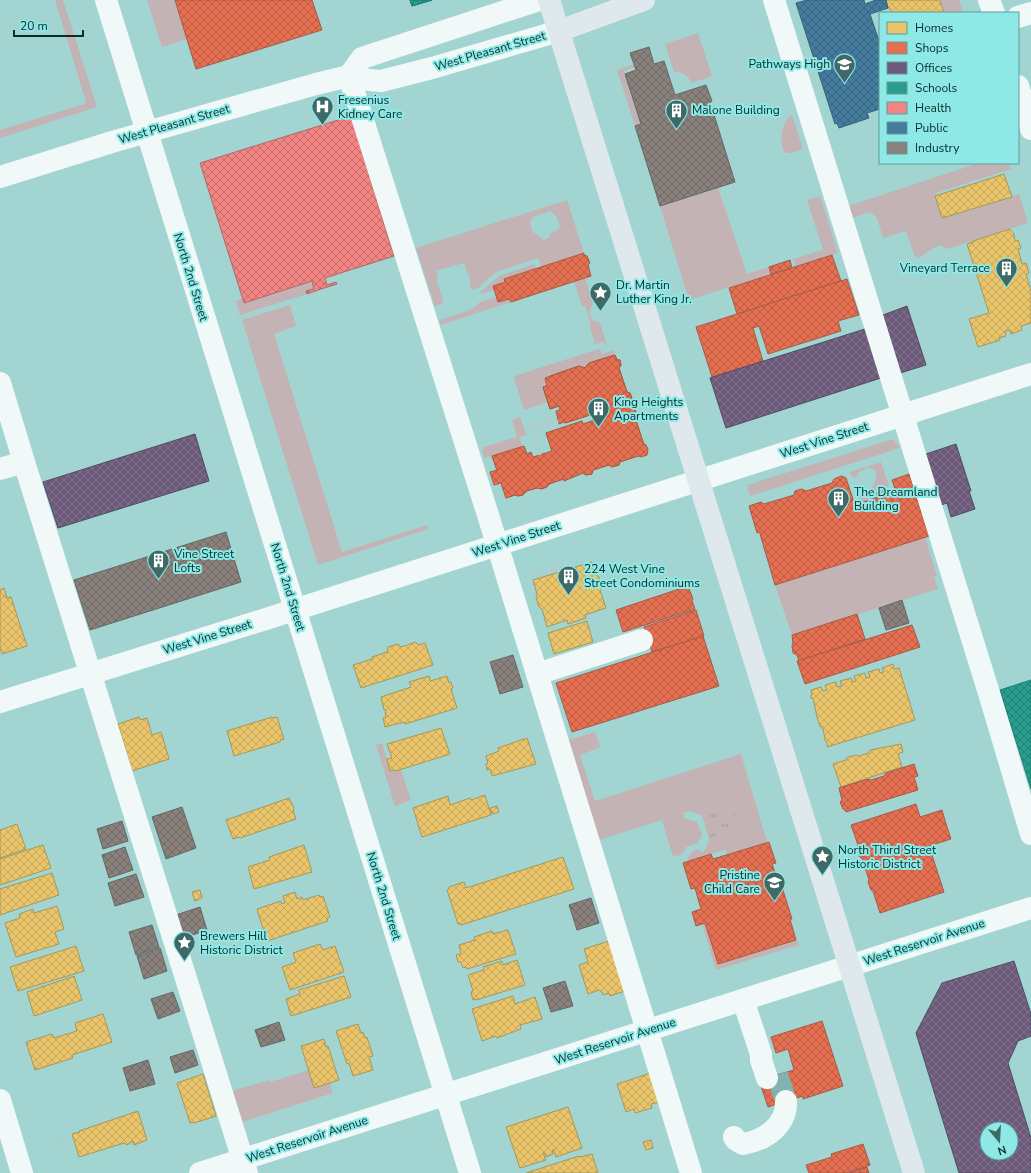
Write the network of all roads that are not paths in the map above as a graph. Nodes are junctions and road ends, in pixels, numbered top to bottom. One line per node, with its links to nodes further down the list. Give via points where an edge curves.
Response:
1 (106, 0): 14 (street, North 2nd Street)
2 (539, 0): 11 (street, via 362,58)
3 (549, 0): 10 (main road)
4 (644, 0): 10 (main road)
5 (774, 0): 18 (street)
6 (989, 0): 7 (street)
7 (994, 12)
8 (1031, 13): 9 (street)
9 (1019, 17)
10 (559, 31): 11 (street, West Pleasant Street, via 380,81); 21 (main road)
11 (350, 76): 14 (street, West Pleasant Street); 22 (street)
12 (1019, 89): 13 (street)
13 (1031, 129)
14 (146, 132): 15 (street, West Pleasant Street); 23 (street, North 2nd Street)
15 (0, 177)
16 (1031, 374): 18 (street, West Vine Street)
17 (0, 383): 19 (street)
18 (903, 414): 21 (street, West Vine Street); 28 (street)
19 (24, 462): 20 (street); 25 (street)
20 (0, 469)
21 (698, 480): 22 (street, West Vine Street); 30 (main road)
22 (497, 544): 23 (street, West Vine Street); 26 (street)
23 (295, 609): 25 (street, West Vine Street); 34 (street, North 2nd Street)
24 (642, 640): 26 (street)
25 (90, 674): 27 (street, West Vine Street); 38 (street)
26 (537, 674): 32 (street)
27 (0, 702)
28 (1031, 834)
29 (1031, 908): 30 (street, West Reservoir Avenue)
30 (849, 966): 31 (street, West Reservoir Avenue); 43 (main road)
31 (743, 1000): 32 (street, West Reservoir Avenue); 33 (street, via 761,1054 773,1063)
32 (647, 1030): 34 (street, West Reservoir Avenue); 42 (street)
33 (772, 1076)
34 (446, 1095): 38 (street, West Reservoir Avenue); 41 (street, North 2nd Street)
35 (0, 1100): 39 (street)
36 (782, 1107): 37 (street, via 780,1124 773,1132 743,1144)
37 (734, 1136)
38 (244, 1166): 40 (street, West Reservoir Avenue)
39 (22, 1173)
40 (200, 1173)
41 (470, 1173)
42 (691, 1173)
43 (914, 1173)

